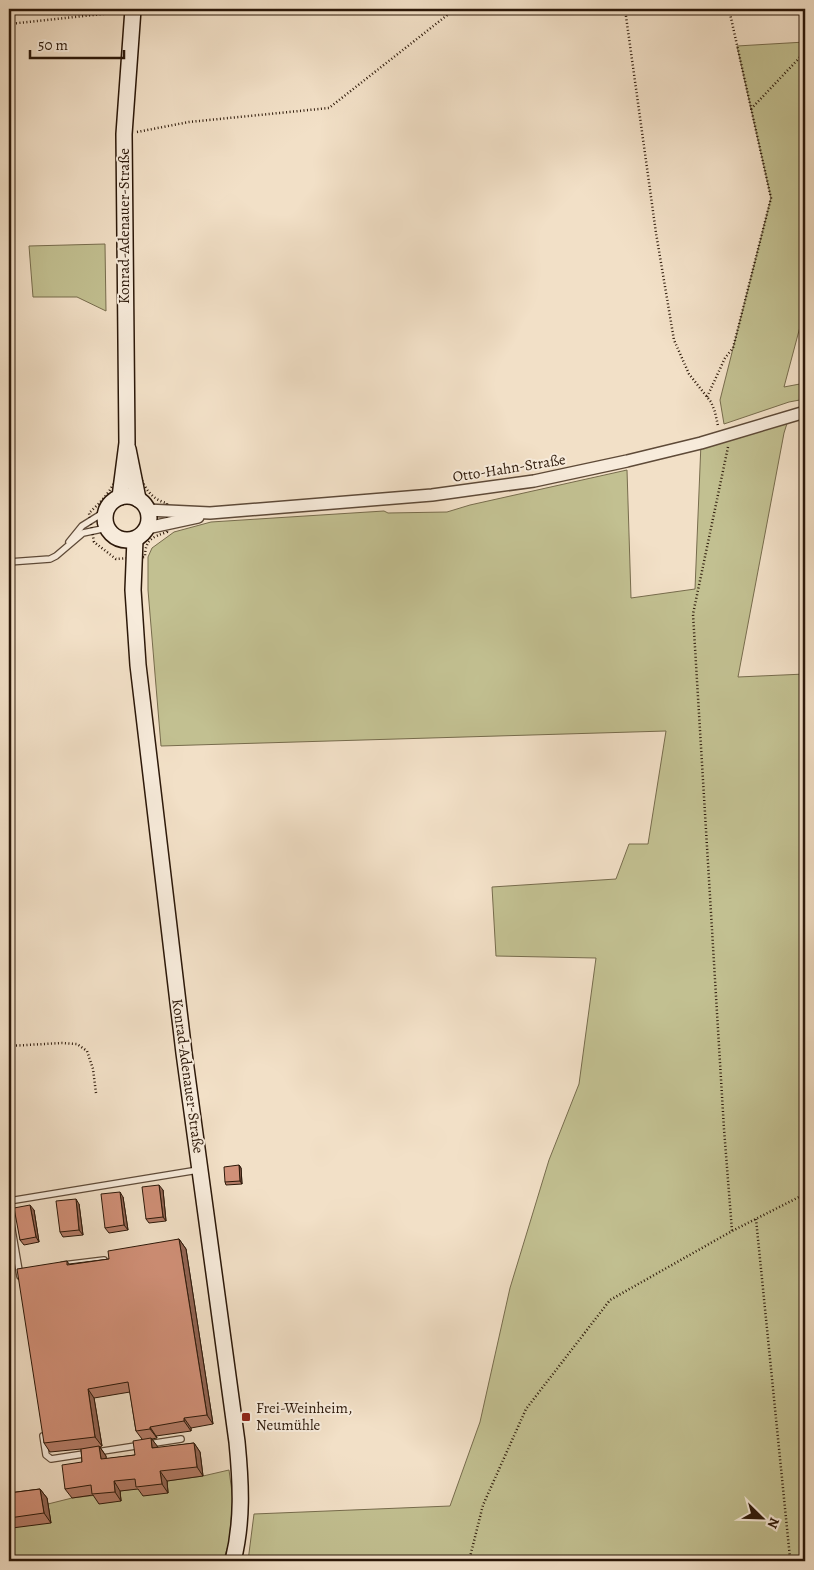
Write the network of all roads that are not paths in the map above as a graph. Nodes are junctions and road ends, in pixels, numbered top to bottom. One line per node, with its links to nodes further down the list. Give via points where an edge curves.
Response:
1 (133, 11): 3 (main road, Konrad-Adenauer-Straße, via 124,134)
2 (805, 412): 7 (street, Otto-Hahn-Straße, via 726,436 534,481 423,496)
3 (127, 443): 4 (main road, Konrad-Adenauer-Straße); 5 (main road, Konrad-Adenauer-Straße)
4 (120, 497): 5 (main road, via 132,497); 6 (main road)
5 (143, 505): 7 (street, Otto-Hahn-Straße); 9 (main road, via 149,517)
6 (106, 511): 8 (main road); 11 (lane, via 82,526)
7 (210, 513): 9 (street, Otto-Hahn-Straße)
8 (107, 528): 10 (main road, via 116,538); 11 (lane, via 83,533)
9 (147, 528): 10 (main road, via 140,536)
10 (128, 540): 13 (main road, Konrad-Adenauer-Straße, via 138,665)
11 (65, 548): 12 (lane, via 50,558)
12 (9, 562)
13 (200, 1170): 14 (lane); 23 (main road, Konrad-Adenauer-Straße, via 241,1479 241,1519)
14 (9, 1201)
15 (9, 1212): 19 (lane)
16 (104, 1260): 17 (lane)
17 (56, 1266)
18 (28, 1269): 19 (lane)
19 (19, 1270): 20 (lane)
20 (20, 1280)
21 (41, 1426): 22 (lane, via 46,1455 50,1458)
22 (181, 1439)
23 (233, 1561)

